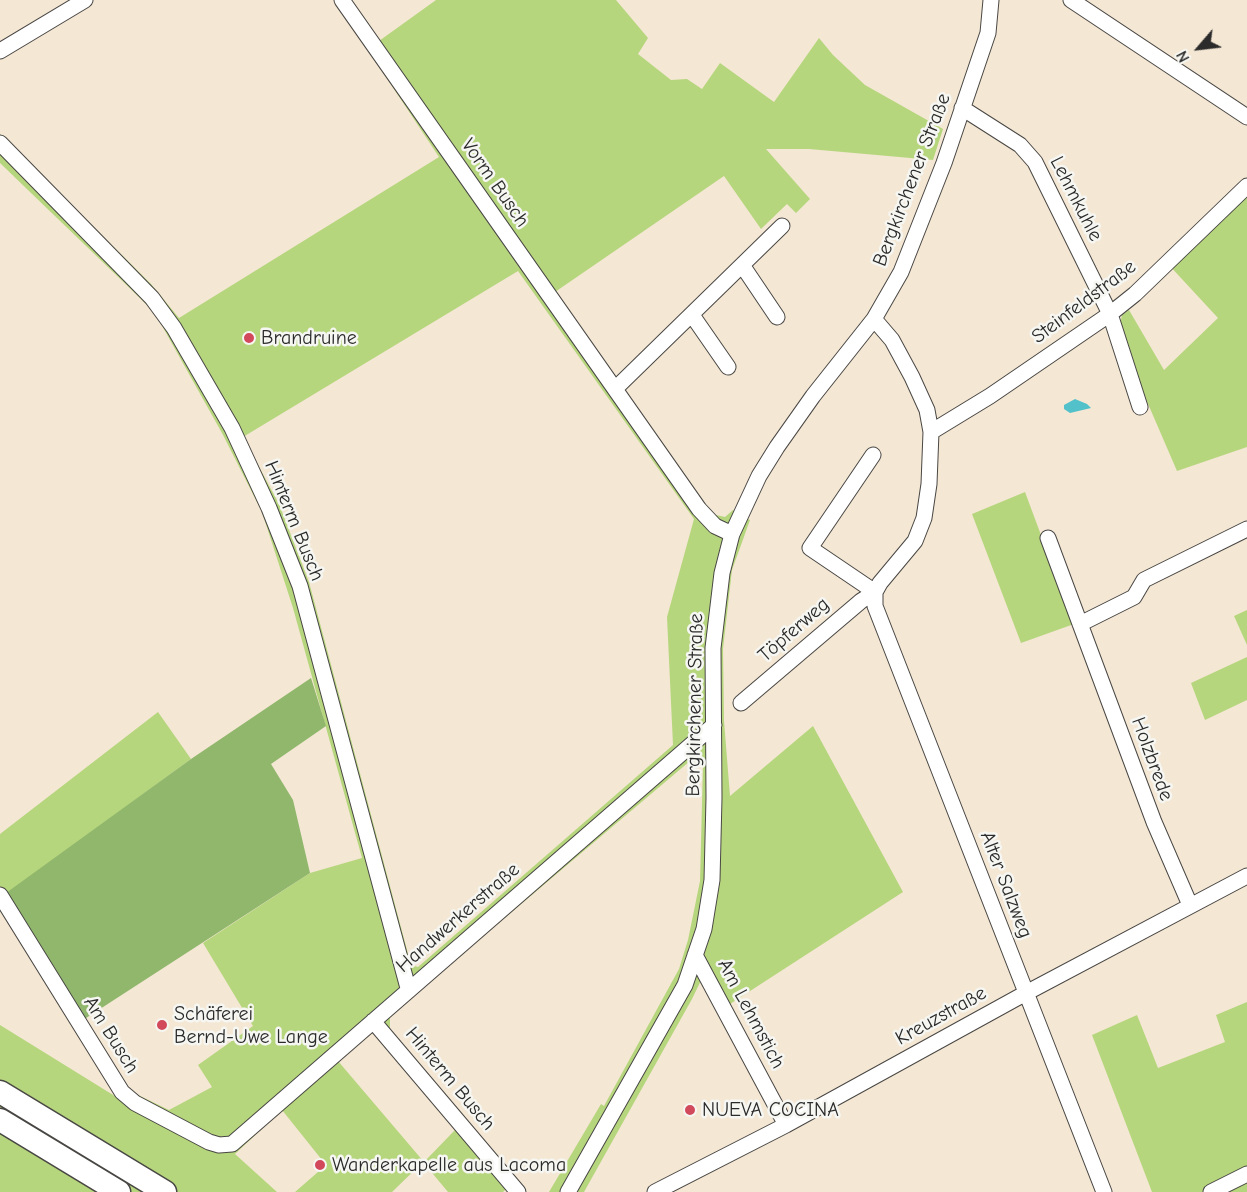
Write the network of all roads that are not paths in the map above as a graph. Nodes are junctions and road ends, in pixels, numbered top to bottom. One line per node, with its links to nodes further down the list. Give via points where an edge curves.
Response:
1 (85, 0): 5 (street)
2 (342, 0): 17 (street, Vorm Busch)
3 (991, 0): 6 (street, Bergkirchener Straße, via 988,33)
4 (1071, 0): 7 (street)
5 (0, 51)
6 (962, 108): 12 (street, Lehmkuhle, via 1028,152); 15 (street, Bergkirchener Straße, via 913,244)
7 (1247, 117)
8 (0, 142): 32 (street, Hinterm Busch, via 152,298 174,328 232,428 300,586)
9 (1247, 186): 12 (street, Steinfeldstraße)
10 (782, 226): 11 (street)
11 (742, 265): 13 (street); 14 (street)
12 (1110, 314): 18 (street, Lehmkuhle); 19 (street, Steinfeldstraße)
13 (692, 315): 16 (street); 17 (street)
14 (777, 317)
15 (874, 319): 19 (street, via 892,340 912,377 927,410); 22 (street, Bergkirchener Straße, via 777,447)
16 (728, 368)
17 (616, 388): 22 (street, Vorm Busch, via 707,519)
18 (1140, 407)
19 (931, 432): 24 (street, via 924,518 915,541)
20 (873, 455): 24 (street, via 810,548)
21 (1247, 530): 25 (street, via 1144,580 1134,597)
22 (732, 534): 27 (street, Bergkirchener Straße, via 722,573 713,648)
23 (1048, 538): 25 (street, Holzbrede)
24 (875, 592): 26 (street, Töpferweg); 33 (street, Alter Salzweg, via 875,606)
25 (1080, 624): 30 (street, Holzbrede, via 1154,822)
26 (741, 703)
27 (714, 725): 31 (street, Bergkirchener Straße, via 712,880 704,929); 32 (street, Handwerkerstraße)
28 (1247, 876): 30 (street, Kreuzstraße)
29 (0, 895): 38 (street, Am Busch, via 122,1092 135,1103 209,1142)
30 (1190, 905): 33 (street, Kreuzstraße)
31 (695, 955): 37 (street, Am Lehmstich); 43 (street, Bergkirchener Straße, via 685,985)
32 (408, 988): 34 (street, Handwerkerstraße)
33 (1026, 993): 37 (street, Kreuzstraße); 45 (street, Alter Salzweg)
34 (373, 1021): 38 (street, Handwerkerstraße); 42 (street, Hinterm Busch)
35 (0, 1092): 41 (highway)
36 (0, 1120): 40 (highway)
37 (786, 1125): 44 (street, Kreuzstraße)
38 (232, 1144)
39 (1247, 1174): 46 (street)
40 (119, 1192)
41 (165, 1192)
42 (518, 1192)
43 (568, 1192)
44 (655, 1192)
45 (1104, 1192)
46 (1211, 1192)

